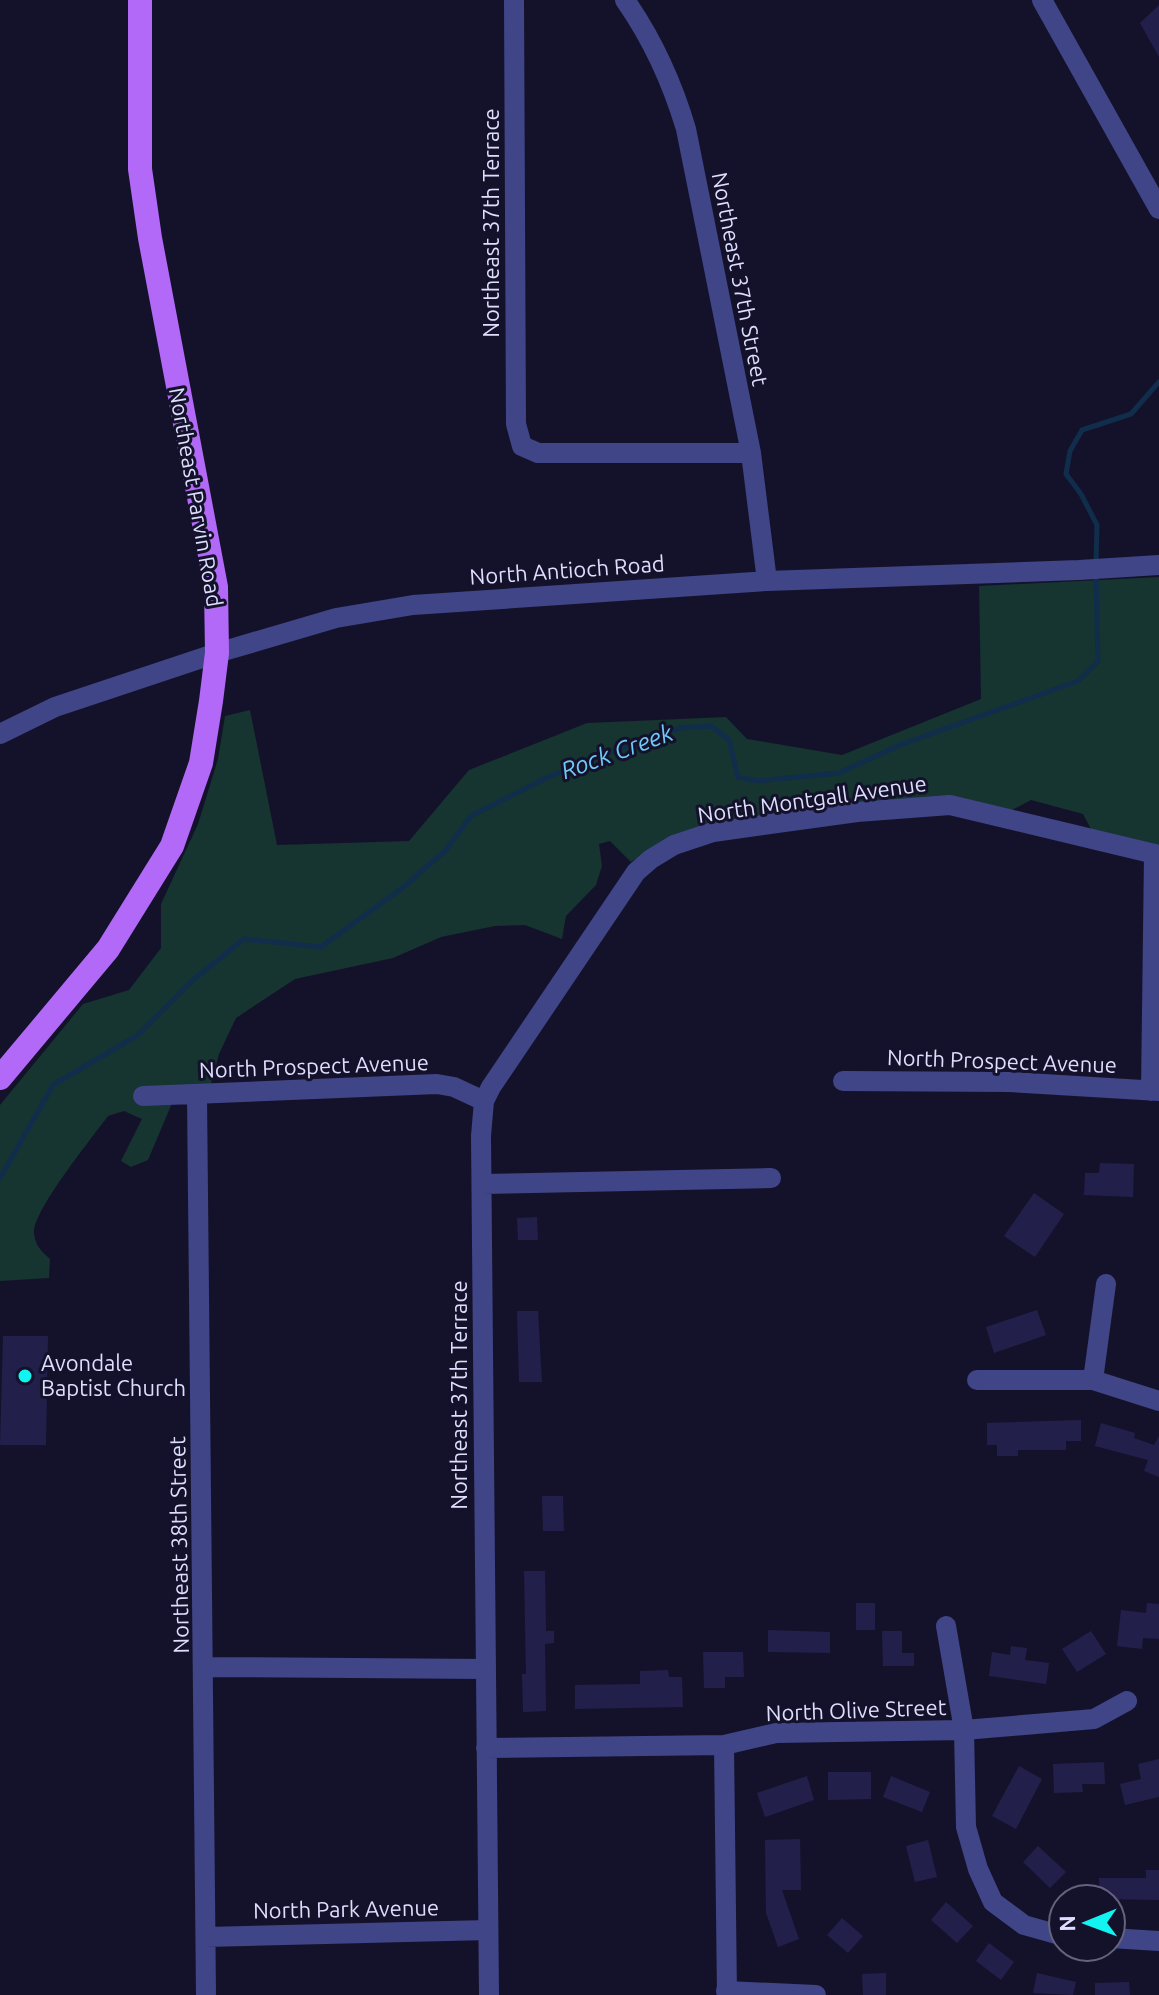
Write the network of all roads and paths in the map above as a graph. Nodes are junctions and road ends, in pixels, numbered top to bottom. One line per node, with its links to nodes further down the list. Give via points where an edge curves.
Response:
1 (140, 0): 9 (main road, Northeast Parvin Road, via 140,169 216,587)
2 (514, 0): 6 (street, Northeast 37th Terrace, via 516,424 522,446 538,453)
3 (625, 0): 6 (street, Northeast 37th Street, via 660,57 686,129)
4 (1042, 0): 5 (street)
5 (1158, 205)
6 (751, 453): 8 (street, Northeast 37th Street)
7 (1159, 565): 8 (street, North Antioch Road)
8 (767, 581): 9 (street, North Antioch Road, via 413,605 336,618)
9 (217, 653): 10 (street, North Antioch Road, via 55,707); 12 (main road, Northeast Parvin Road, via 201,763 172,846 108,949)
10 (0, 734)
11 (1157, 855): 14 (street); 17 (street, North Montgall Avenue, via 950,805 713,832 674,845 636,872 624,888)
12 (0, 1078)
13 (843, 1081): 14 (street, North Prospect Avenue, via 1010,1082)
14 (1155, 1091)
15 (197, 1095): 16 (street, North Prospect Avenue); 17 (street, North Prospect Avenue, via 437,1084); 25 (street, Northeast 38th Street)
16 (143, 1096)
17 (484, 1101): 19 (street, Northeast 37th Terrace)
18 (771, 1178): 19 (street)
19 (482, 1184): 26 (street, Northeast 37th Terrace)
20 (1106, 1284): 22 (street)
21 (977, 1380): 22 (street)
22 (1093, 1380): 23 (street)
23 (1159, 1401)
24 (946, 1626): 28 (street)
25 (204, 1667): 26 (street); 33 (street, Northeast 38th Street)
26 (485, 1669): 30 (street, Northeast 37th Terrace)
27 (1127, 1701): 28 (street, North Olive Street, via 1094,1719)
28 (964, 1730): 29 (street, North Olive Street, via 776,1733); 32 (street, via 966,1827 978,1869 993,1902 1024,1925)
29 (724, 1745): 30 (street, North Olive Street); 36 (street)
30 (486, 1748): 31 (street, Northeast 37th Terrace)
31 (488, 1930): 33 (street, North Park Avenue); 38 (street, Northeast 37th Terrace)
32 (1047, 1931)
33 (206, 1937): 37 (street, Northeast 38th Street)
34 (1127, 1939): 35 (street)
35 (1159, 1941)
36 (726, 1993): 39 (street)
37 (206, 1995)
38 (489, 1995)
39 (816, 1995)

